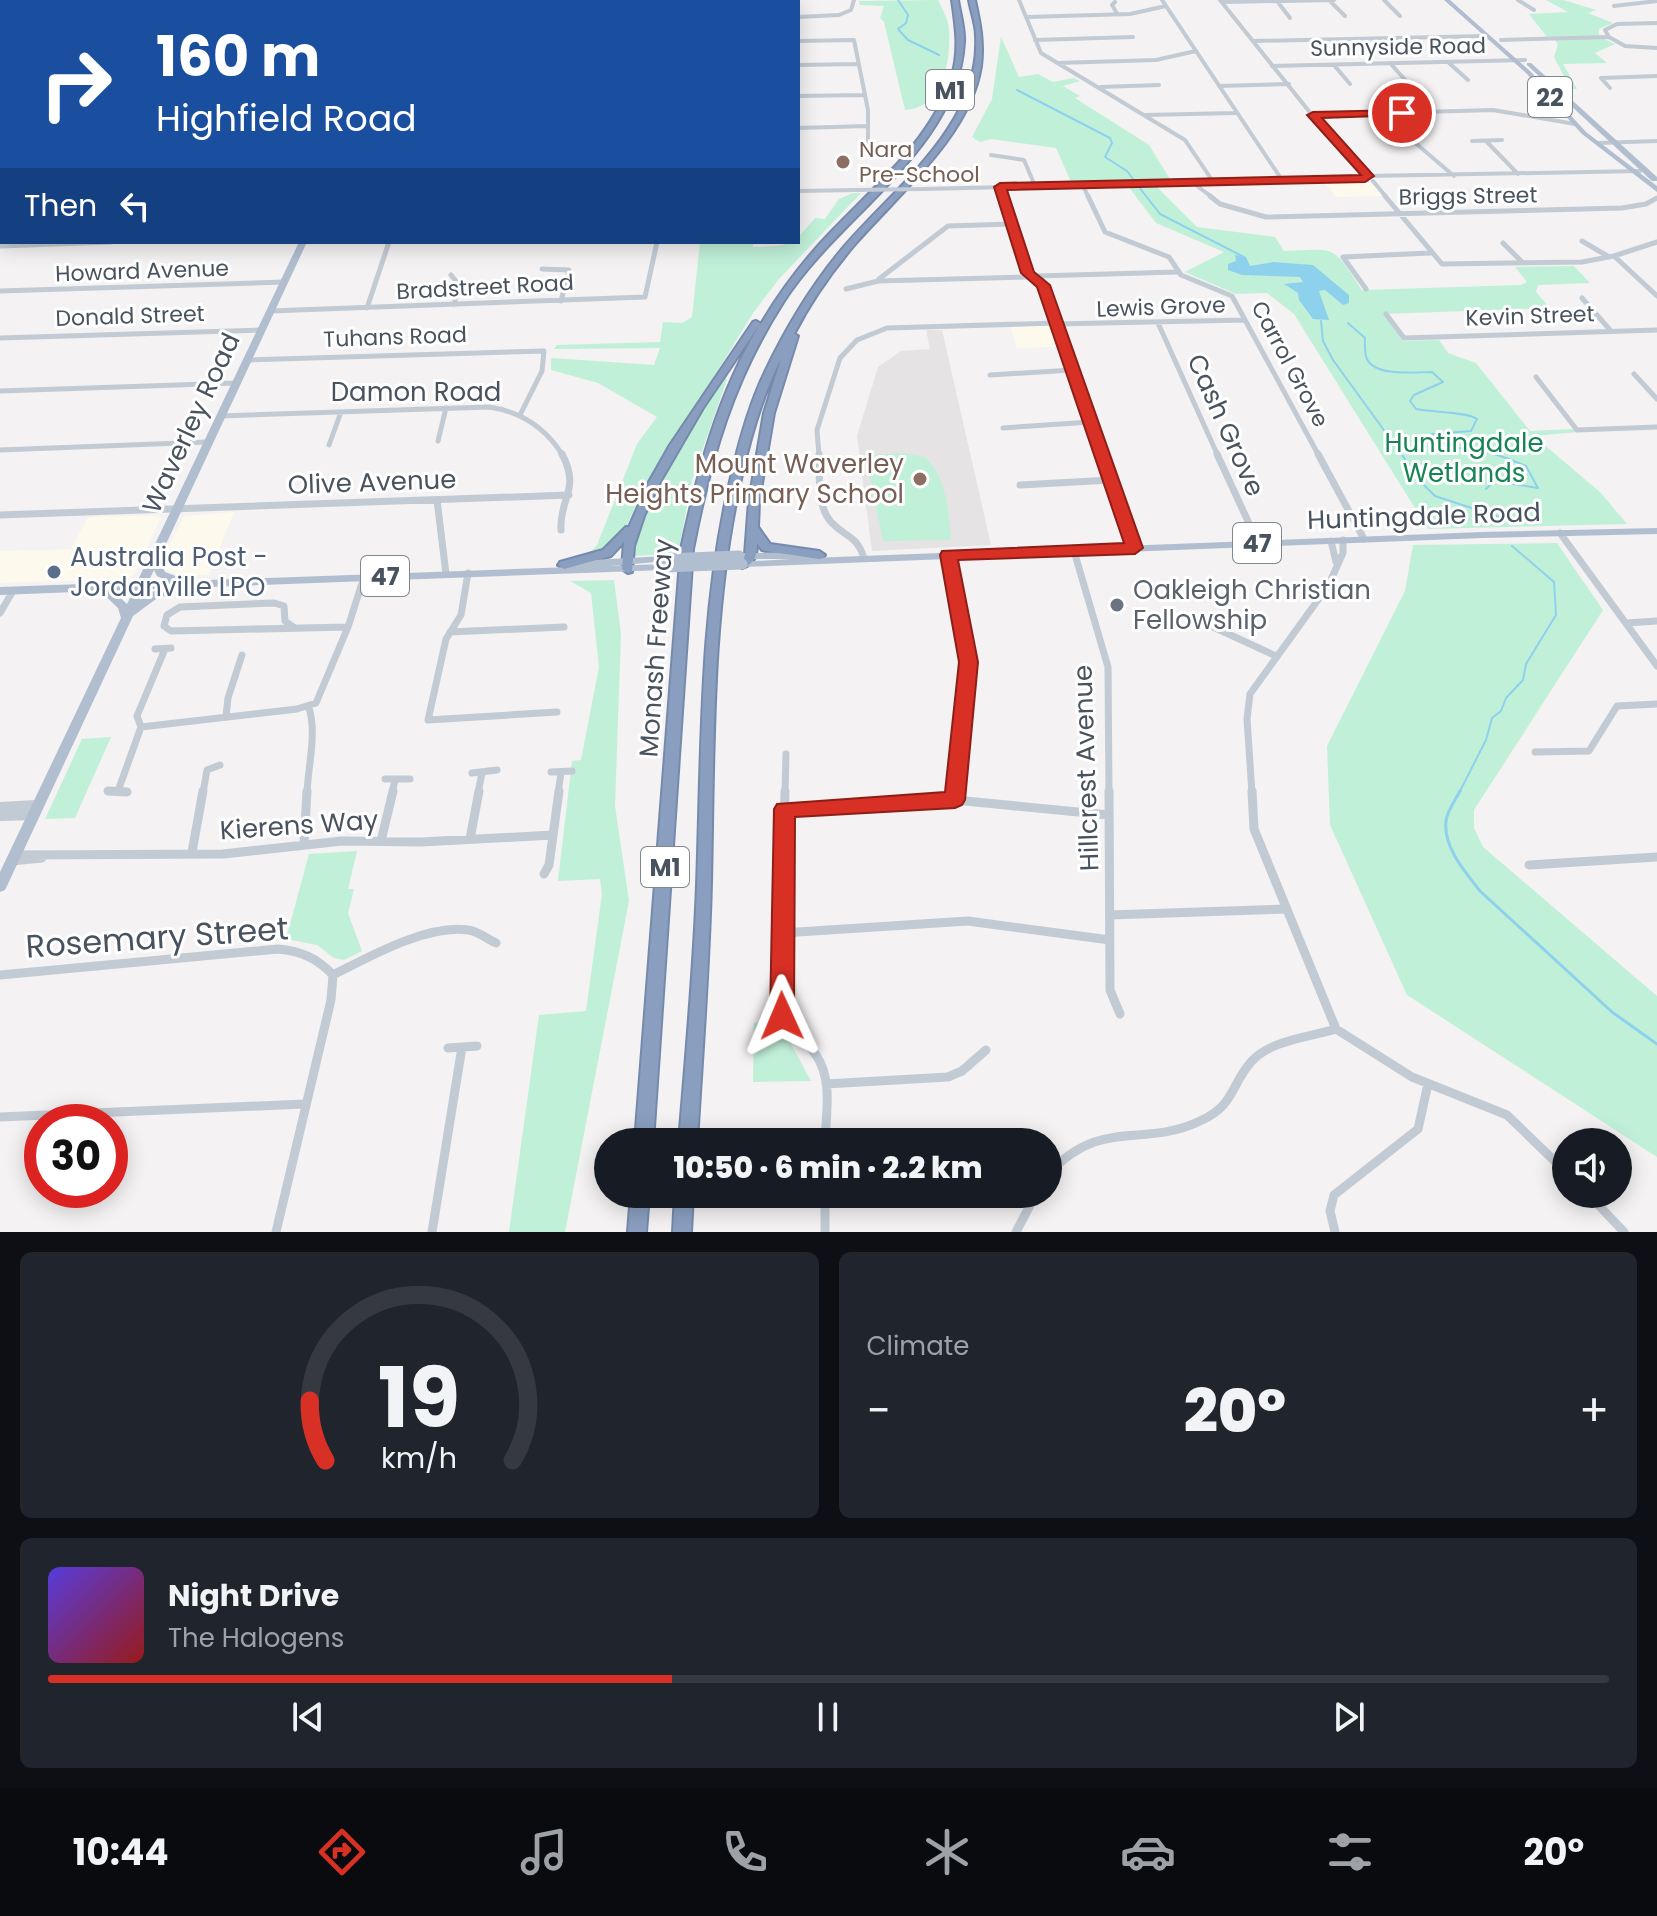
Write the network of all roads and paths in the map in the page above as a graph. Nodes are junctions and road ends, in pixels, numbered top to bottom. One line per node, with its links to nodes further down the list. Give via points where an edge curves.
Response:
1 (854, 0): 23 (street, via 851,10 839,15)
2 (955, 0): 98 (highway, Monash Freeway / M1, via 963,45 949,94 930,128)
3 (972, 0): 114 (highway, M1, via 981,41 978,70 956,123)
4 (1019, 0): 24 (street)
5 (1162, 0): 15 (street)
6 (1332, 0): 12 (street); 21 (street)
7 (1384, 0): 22 (street)
8 (1447, 0): 27 (main road, 22)
9 (1456, 0): 31 (main road, 22)
10 (1518, 0): 18 (street)
11 (1221, 1): 12 (street); 33 (street)
12 (1277, 1): 25 (street)
13 (1657, 1): 16 (street)
14 (1115, 2): 19 (street)
15 (1166, 6): 19 (street); 35 (street)
16 (1614, 6)
17 (1070, 7): 20 (street)
18 (1534, 10)
19 (1118, 15): 20 (street)
20 (1075, 16): 24 (street)
21 (1345, 16)
22 (1400, 16)
23 (800, 17)
24 (1027, 17): 30 (street)
25 (1290, 18)
26 (1657, 23): 29 (street, via 1613,25 1605,30)
27 (1487, 36): 33 (street); 37 (main road, 22)
28 (1133, 37): 30 (street)
29 (1609, 37): 31 (street); 34 (street, via 1625,46)
30 (1035, 40): 39 (street, via 1041,53)
31 (1501, 40): 36 (main road, 22)
32 (800, 41): 41 (street, via 854,40)
33 (1253, 41): 44 (street)
34 (1657, 48)
35 (1196, 51): 39 (street, via 1156,60); 51 (street)
36 (1525, 60): 37 (street, Sunnyside Road); 68 (main road, 22)
37 (1515, 61): 38 (street, Sunnyside Road); 59 (main road, 22)
38 (1448, 62): 40 (street, Sunnyside Road); 46 (street)
39 (1055, 63): 52 (street)
40 (1390, 63): 43 (street, Sunnyside Road); 47 (street)
41 (858, 64): 42 (street); 54 (street)
42 (800, 65)
43 (1334, 65): 44 (street, Sunnyside Road); 49 (street)
44 (1272, 66): 48 (street)
45 (1657, 76): 53 (street, via 1601,78)
46 (1468, 80)
47 (1407, 82)
48 (1289, 84): 51 (street); 58 (street)
49 (1350, 84)
50 (1159, 85): 52 (street)
51 (1219, 86): 56 (street)
52 (1098, 87): 57 (street)
53 (1610, 88)
54 (864, 95): 55 (street); 60 (street)
55 (800, 96)
56 (1236, 113): 57 (street); 77 (street)
57 (1144, 115): 76 (street, via 1188,143)
58 (1313, 115): 59 (street, via 1493,110); 75 (street)
59 (1575, 124): 67 (main road, 22)
60 (868, 126): 61 (street); 69 (street)
61 (800, 128)
62 (1406, 135): 74 (street)
63 (1502, 140): 66 (street)
64 (1472, 141): 66 (street)
65 (1657, 141): 68 (street)
66 (1487, 142): 72 (street)
67 (1598, 143): 68 (street); 71 (main road, 22)
68 (1615, 143): 73 (main road, 22)
69 (865, 150)
70 (991, 155): 80 (street, via 1024,160)
71 (1635, 172): 72 (street); 73 (main road, 22)
72 (1518, 174): 74 (street)
73 (1646, 175): 78 (main road, 22); 83 (main road, 22)
74 (1454, 176): 75 (street)
75 (1370, 178): 77 (street); 86 (street)
76 (1212, 180): 77 (street); 79 (street)
77 (1282, 180)
78 (1656, 180)
79 (1192, 182): 81 (street); 86 (street, Briggs Street, via 1220,204 1266,217)
80 (1035, 186): 81 (street); 82 (street)
81 (1083, 186): 101 (street, Carrol Grove, via 1105,232 1169,257)
82 (1000, 187): 84 (street, bridge); 87 (street)
83 (1657, 190)
84 (800, 191)
85 (1657, 198): 86 (street, Briggs Street, via 1622,208)
86 (1400, 214): 96 (street)
87 (1011, 224): 103 (street); 104 (street, via 948,226)
88 (1582, 241): 97 (street)
89 (1657, 242): 97 (street)
90 (1503, 243): 99 (street)
91 (54, 244): 95 (street)
92 (302, 244): 105 (main road, Waverley Road)
93 (390, 244): 113 (street)
94 (657, 244): 111 (street, Bradstreet Road, via 645,297)
95 (0, 246)
96 (1430, 253): 99 (street, via 1442,264); 107 (street, via 1343,257)
97 (1611, 257): 99 (street); 109 (street)
98 (808, 262): 149 (highway, via 773,301 684,433); 232 (highway, Monash Freeway / M1, via 739,372 707,462 687,549)
99 (1523, 263)
100 (542, 269): 111 (street, via 569,270)
101 (1177, 272): 103 (street); 117 (street, Carrol Grove, via 1230,293)
102 (451, 275): 112 (street, via 459,285)
103 (1035, 276): 104 (street); 119 (street)
104 (878, 281): 106 (street)
105 (284, 282): 108 (street, Howard Avenue); 115 (main road, Waverley Road)
106 (846, 289)
107 (1366, 289)
108 (0, 291)
109 (1657, 296)
110 (1582, 298): 122 (street)
111 (561, 301): 112 (street, Bradstreet Road)
112 (454, 305): 113 (street, Bradstreet Road)
113 (367, 308): 115 (street, Bradstreet Road)
114 (802, 310): 150 (highway, via 769,413); 233 (highway, M1, via 754,410 727,517 715,626)
115 (270, 311): 120 (main road, Waverley Road)
116 (1386, 314): 122 (street, Kevin Street, via 1404,338)
117 (1245, 320): 118 (street, Lewis Grove); 154 (street, Carrol Grove)
118 (1158, 323): 119 (street, Lewis Grove); 156 (street, Cash Grove)
119 (1056, 324): 125 (street); 162 (street, Lewis Grove, via 887,328 862,337 843,353 817,430 822,501 827,517 859,542)
120 (261, 330): 123 (street, Donald Street); 124 (main road, Waverley Road)
121 (1657, 330): 122 (street, Kevin Street)
122 (1611, 331)
123 (0, 338)
124 (247, 360): 129 (main road, Waverley Road); 134 (street, Tuhans Road, via 544,351 542,371)
125 (1072, 370): 127 (street); 136 (street)
126 (1634, 374): 131 (street)
127 (990, 375)
128 (1536, 377): 137 (street, via 1577,430)
129 (236, 383): 130 (street); 135 (main road, Waverley Road)
130 (0, 391)
131 (1657, 399)
132 (446, 408): 133 (street, Damon Road); 134 (street, Damon Road); 139 (street)
133 (341, 412): 135 (street, Damon Road); 141 (street)
134 (521, 413): 145 (street, Damon Road, via 565,452)
135 (220, 416): 140 (main road, Waverley Road)
136 (1091, 422): 138 (street); 143 (street)
137 (1657, 427)
138 (1003, 428)
139 (438, 441)
140 (207, 442): 142 (street); 147 (main road, Waverley Road)
141 (329, 445)
142 (0, 450)
143 (1111, 480): 144 (street); 157 (street)
144 (1020, 485)
145 (569, 495): 146 (street, Olive Avenue); 151 (street, Damon Road)
146 (437, 500): 147 (street, Olive Avenue); 168 (street)
147 (176, 509): 148 (street, Olive Avenue); 161 (main road, Waverley Road)
148 (0, 515)
149 (634, 525): 164 (highway, via 607,553); 165 (highway)
150 (752, 526): 159 (highway, via 766,547); 163 (highway)
151 (561, 530)
152 (1657, 531): 153 (main road, Huntingdale Road / 47)
153 (1560, 533): 154 (main road, Huntingdale Road / 47); 177 (street)
154 (1364, 539): 155 (main road, Huntingdale Road / 47)
155 (1337, 540): 156 (main road, Huntingdale Road / 47); 185 (street, via 1343,553 1328,586)
156 (1258, 543): 157 (main road, Huntingdale Road / 47)
157 (1135, 548): 158 (main road, Huntingdale Road / 47)
158 (1074, 551): 160 (main road, Huntingdale Road / 47); 204 (street, Hillcrest Avenue, via 1108,667)
159 (819, 555): 162 (main road, Huntingdale Road / 47); 163 (main road, Huntingdale Road / 47)
160 (948, 555): 162 (main road, Huntingdale Road / 47); 199 (street, via 968,662)
161 (153, 558): 170 (main road, via 161,574); 171 (main road, Waverley Road)
162 (860, 558): 163 (main road, Huntingdale Road / 47)
163 (745, 559): 165 (main road, Huntingdale Road / 47, bridge)
164 (564, 565): 165 (main road, Huntingdale Road / 47); 166 (main road, Huntingdale Road / 47)
165 (627, 565): 166 (main road, Huntingdale Road / 47)
166 (521, 571): 167 (main road, Huntingdale Road / 47)
167 (468, 573): 168 (main road, Huntingdale Road / 47); 182 (street, via 461,615)
168 (446, 574): 169 (main road, Huntingdale Road / 47)
169 (364, 577): 170 (main road, Huntingdale Road / 47); 179 (street)
170 (185, 584): 171 (main road, Huntingdale Road / 47); 175 (main road, via 152,596)
171 (141, 585): 172 (main road, Huntingdale Road / 47); 175 (main road, Waverley Road)
172 (102, 587): 173 (main road, Huntingdale Road / 47); 175 (main road, via 123,606)
173 (6, 591): 174 (street)
174 (0, 613)
175 (126, 617): 202 (main road, Waverley Road)
176 (1657, 621): 177 (street)
177 (1626, 623): 186 (street)
178 (1211, 626): 185 (street)
179 (348, 627): 181 (street); 188 (street, via 321,697)
180 (564, 627): 182 (street)
181 (295, 628): 181 (street, via 171,631 164,626 167,615 180,607 274,603 284,606 284,619)
182 (450, 632): 189 (street, via 428,720)
183 (155, 649): 191 (street, via 168,648 137,716)
184 (242, 655): 190 (street)
185 (1276, 656): 215 (street, via 1250,694 1247,719 1254,829)
186 (1657, 666)
187 (1657, 704): 192 (street, via 1617,706 1589,751)
188 (309, 708): 190 (street); 208 (street, via 314,724)
189 (557, 712)
190 (226, 716): 191 (street)
191 (141, 727): 198 (street)
192 (1535, 752)
193 (786, 754): 201 (street)
194 (220, 765): 209 (street, via 207,770)
195 (497, 770): 206 (street, via 477,773)
196 (572, 771): 205 (street, via 556,773)
197 (410, 779): 207 (street, via 390,780)
198 (117, 792)
199 (955, 800): 201 (street); 204 (street)
200 (0, 808): 202 (street)
201 (784, 809): 217 (street)
202 (36, 810): 203 (street); 211 (main road, Waverley Road)
203 (0, 815)
204 (1109, 815): 216 (street, Hillcrest Avenue)
205 (553, 835): 206 (street, Kierens Way); 213 (street)
206 (470, 839): 207 (street, Kierens Way)
207 (381, 841): 208 (street, Kierens Way)
208 (304, 844): 209 (street, Kierens Way, via 223,854)
209 (192, 852): 211 (street, Kierens Way)
210 (1657, 857): 212 (street)
211 (13, 858): 214 (main road, Waverley Road)
212 (1529, 865)
213 (544, 874)
214 (0, 886)
215 (1286, 909): 216 (street); 223 (street)
216 (1110, 915): 218 (street, Hillcrest Avenue)
217 (782, 933): 218 (street, via 968,921); 228 (street, via 782,1016 822,1066)
218 (1110, 940): 222 (street, Hillcrest Avenue, via 1110,990)
219 (496, 943): 221 (street, via 468,930 436,933)
220 (0, 975): 221 (street, Rosemary Street, via 278,949 303,951 321,960)
221 (333, 975): 230 (street)
222 (1120, 1014)
223 (1336, 1029): 229 (street); 235 (street, via 1253,1060 1235,1093 1205,1119 1170,1130 1099,1138)
224 (477, 1046): 225 (street)
225 (462, 1047): 226 (street); 244 (street)
226 (448, 1048)
227 (986, 1050): 228 (street, via 948,1077)
228 (826, 1084): 234 (street)
229 (1428, 1084): 236 (street, via 1513,1119); 249 (street, via 1418,1129 1334,1195 1330,1211)
230 (305, 1104): 231 (street); 243 (street)
231 (0, 1117)
232 (645, 1128)
233 (689, 1128)
234 (825, 1128)
235 (1062, 1158)
236 (1552, 1158)
237 (639, 1208): 245 (highway)
238 (683, 1208): 246 (highway)
239 (825, 1208): 247 (street)
240 (1029, 1208): 248 (street)
241 (1600, 1208): 242 (street)
242 (1618, 1230)
243 (276, 1232)
244 (432, 1232)
245 (637, 1232)
246 (682, 1232)
247 (825, 1232)
248 (1016, 1232)
249 (1335, 1232)

